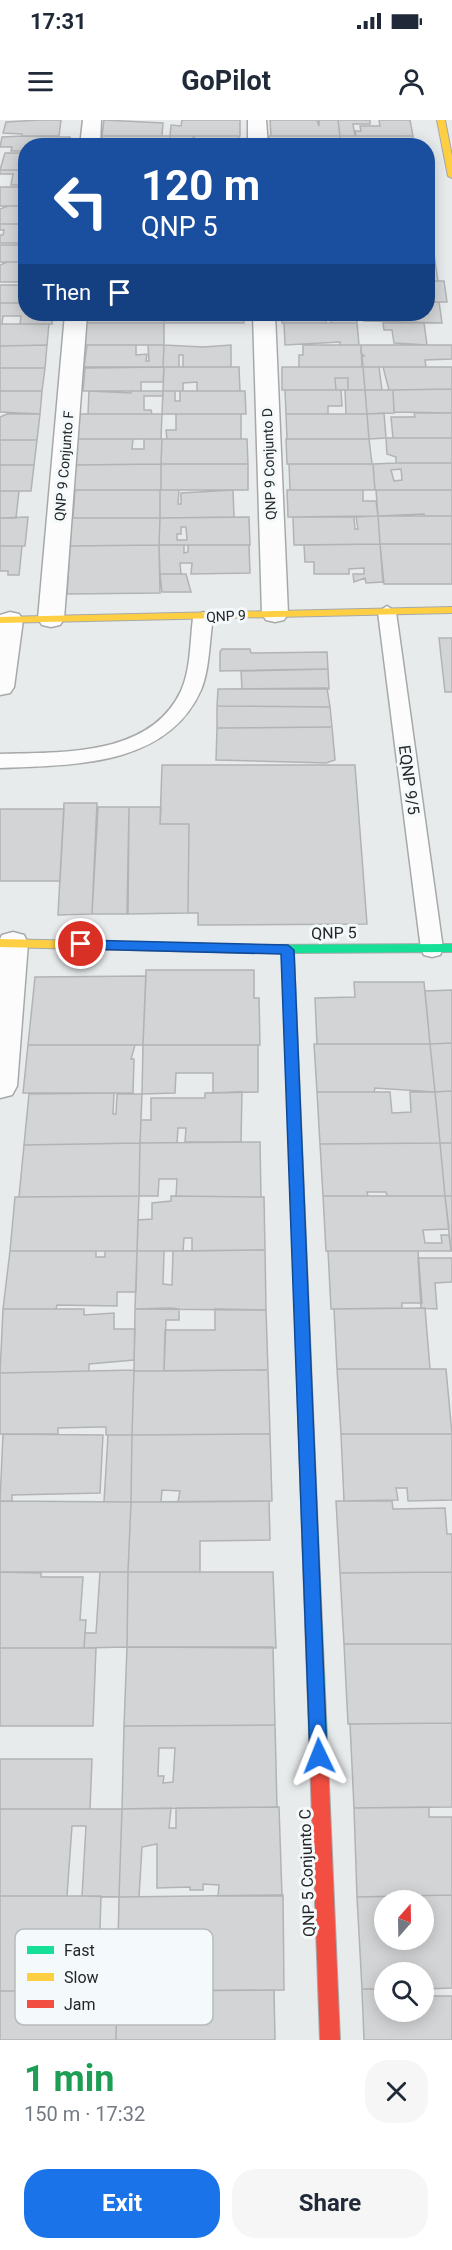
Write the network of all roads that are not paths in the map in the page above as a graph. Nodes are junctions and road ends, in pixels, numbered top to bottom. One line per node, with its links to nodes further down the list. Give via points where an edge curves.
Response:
1 (92, 120): 4 (street)
2 (257, 120): 5 (street)
3 (441, 120): 6 (street)
4 (91, 138)
5 (258, 138)
6 (452, 176)
7 (75, 321): 13 (street, QNP 9 Conjunto F)
8 (264, 321): 11 (street, QNP 9 Conjunto D)
9 (452, 610): 10 (street, QNP 9)
10 (387, 612): 11 (street, QNP 9); 18 (lane, EQNP 9/5)
11 (275, 614): 12 (street, QNP 9)
12 (202, 618): 13 (street, QNP 9); 16 (lane, via 191,690 176,717 150,737 115,750 73,758)
13 (51, 619): 14 (street, QNP 9)
14 (5, 620): 15 (street)
15 (0, 687)
16 (0, 761)
17 (6, 943): 19 (street, QNP 5); 20 (street)
18 (442, 949): 19 (street, QNP 5)
19 (288, 950): 21 (street, QNP 5 Conjunto C)
20 (0, 1086)
21 (330, 2040)

